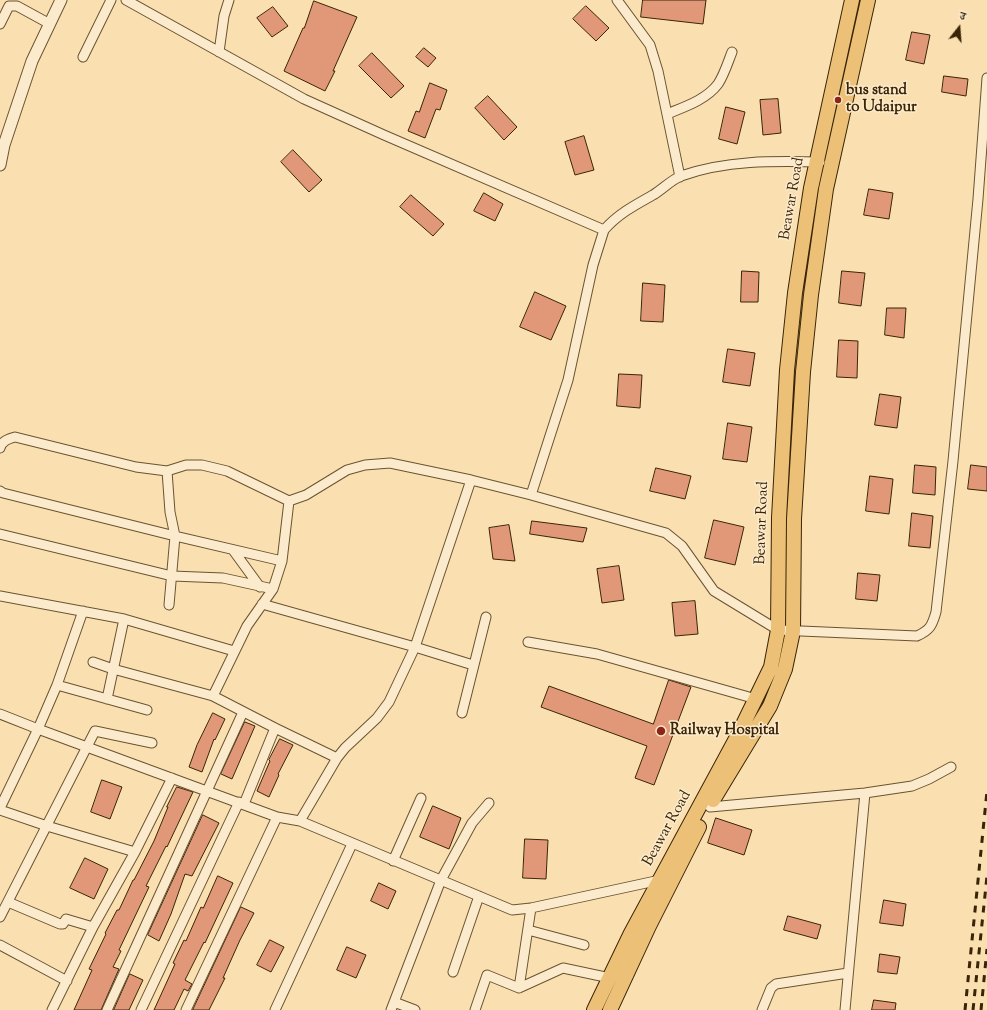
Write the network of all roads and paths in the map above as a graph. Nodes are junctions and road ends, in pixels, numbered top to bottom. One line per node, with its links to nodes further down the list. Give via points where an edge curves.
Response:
1 (111, 0): 12 (street)
2 (126, 0): 10 (street)
3 (230, 0): 10 (street, via 224,16)
4 (617, 0): 14 (street, via 650,45)
5 (852, 0): 15 (main road, Beawar Road)
6 (868, 0): 16 (main road, Beawar Road)
7 (58, 5): 8 (street)
8 (50, 23): 9 (street, via 13,5 9,6); 17 (street, via 32,61)
9 (0, 24)
10 (219, 52): 19 (street, via 304,99)
11 (732, 52): 14 (street, via 718,83 711,92 700,100)
12 (83, 57)
13 (987, 78): 40 (street, via 953,461 936,612 932,625 926,632 917,636)
14 (667, 114): 18 (street)
15 (816, 162): 16 (street); 18 (street, via 734,163); 39 (main road, Beawar Road, via 795,292 787,370 779,518)
16 (832, 162): 40 (main road, Beawar Road, via 811,294 803,372 794,519)
17 (0, 164)
18 (680, 177): 19 (street, via 627,209)
19 (604, 230): 24 (street, via 593,265 568,380)
20 (0, 448): 21 (street, via 6,439 15,437 136,467)
21 (167, 471): 25 (street, via 186,465 202,465 226,471); 27 (street, via 170,512)
22 (471, 480): 24 (street); 25 (street, via 390,463 365,465 347,470 306,495); 42 (street)
23 (0, 491): 27 (street)
24 (530, 495): 39 (street, via 666,533 682,546 714,591)
25 (289, 501): 29 (street)
26 (0, 534): 30 (street)
27 (175, 536): 28 (street); 30 (street)
28 (233, 550): 29 (street); 31 (street)
29 (282, 561): 32 (street)
30 (172, 576): 31 (street, via 223,578); 34 (street)
31 (260, 587): 32 (street)
32 (272, 589): 35 (street)
33 (0, 596): 36 (street)
34 (169, 605)
35 (259, 607): 42 (street); 43 (street)
36 (83, 611): 38 (street); 47 (street)
37 (486, 617): 45 (street)
38 (124, 619): 43 (street); 46 (street)
39 (778, 630): 40 (street); 50 (main road, Beawar Road, via 771,667)
40 (793, 631): 61 (main road, Beawar Road, via 785,669 770,706)
41 (528, 642): 50 (street, via 597,654)
42 (415, 647): 45 (street); 59 (street, via 389,702 377,718)
43 (234, 651): 48 (street)
44 (93, 662): 46 (street)
45 (473, 666): 53 (street)
46 (113, 669): 48 (street); 49 (street)
47 (57, 685): 49 (street); 56 (street)
48 (213, 696): 52 (street)
49 (107, 699): 51 (street)
50 (756, 699): 61 (main road, Beawar Road)
51 (147, 710)
52 (243, 712): 55 (street); 63 (street)
53 (462, 713)
54 (0, 714): 56 (street)
55 (274, 728): 59 (street); 66 (street)
56 (38, 729): 58 (street); 69 (street)
57 (152, 743): 58 (street, via 94,731)
58 (87, 747): 62 (street); 72 (street)
59 (336, 758): 71 (street)
60 (951, 767): 64 (street, via 912,786)
61 (722, 774): 68 (main road, Beawar Road)
62 (172, 778): 63 (street); 74 (street)
63 (207, 791): 66 (street); 93 (street)
64 (864, 793): 68 (street); 87 (street)
65 (421, 798): 75 (street)
66 (241, 803): 70 (street); 94 (street)
67 (489, 804): 76 (street, via 472,823)
68 (708, 804): 77 (main road, Beawar Road)
69 (0, 809): 72 (street)
70 (277, 816): 71 (street); 95 (street)
71 (300, 821): 73 (street)
72 (47, 826): 74 (street); 79 (street)
73 (352, 844): 75 (street); 96 (street)
74 (135, 852): 82 (street)
75 (393, 861): 76 (street)
76 (441, 880): 78 (street); 91 (street)
77 (665, 881): 80 (street); 88 (main road, Beawar Road, via 631,933); 100 (main road, Beawar Road, via 640,945)
78 (479, 896): 80 (street, via 512,910); 86 (street)
79 (8, 902): 81 (street); 82 (street, via 60,924 64,924 66,919)
80 (531, 908): 83 (street)
81 (0, 917)
82 (93, 927): 89 (street)
83 (528, 930): 85 (street); 90 (street)
84 (0, 945): 89 (street)
85 (584, 945)
86 (453, 972)
87 (848, 973): 101 (street, via 776,984 770,988); 102 (street)
88 (610, 978): 90 (street, via 563,968); 99 (main road, Beawar Road)
89 (67, 981): 92 (street)
90 (519, 988): 98 (street, via 487,975)
91 (392, 1006): 97 (street)
92 (52, 1010)
93 (107, 1010)
94 (141, 1010)
95 (186, 1010)
96 (275, 1010)
97 (415, 1010)
98 (475, 1010)
99 (594, 1010)
100 (610, 1010)
101 (762, 1010)
102 (845, 1010)

